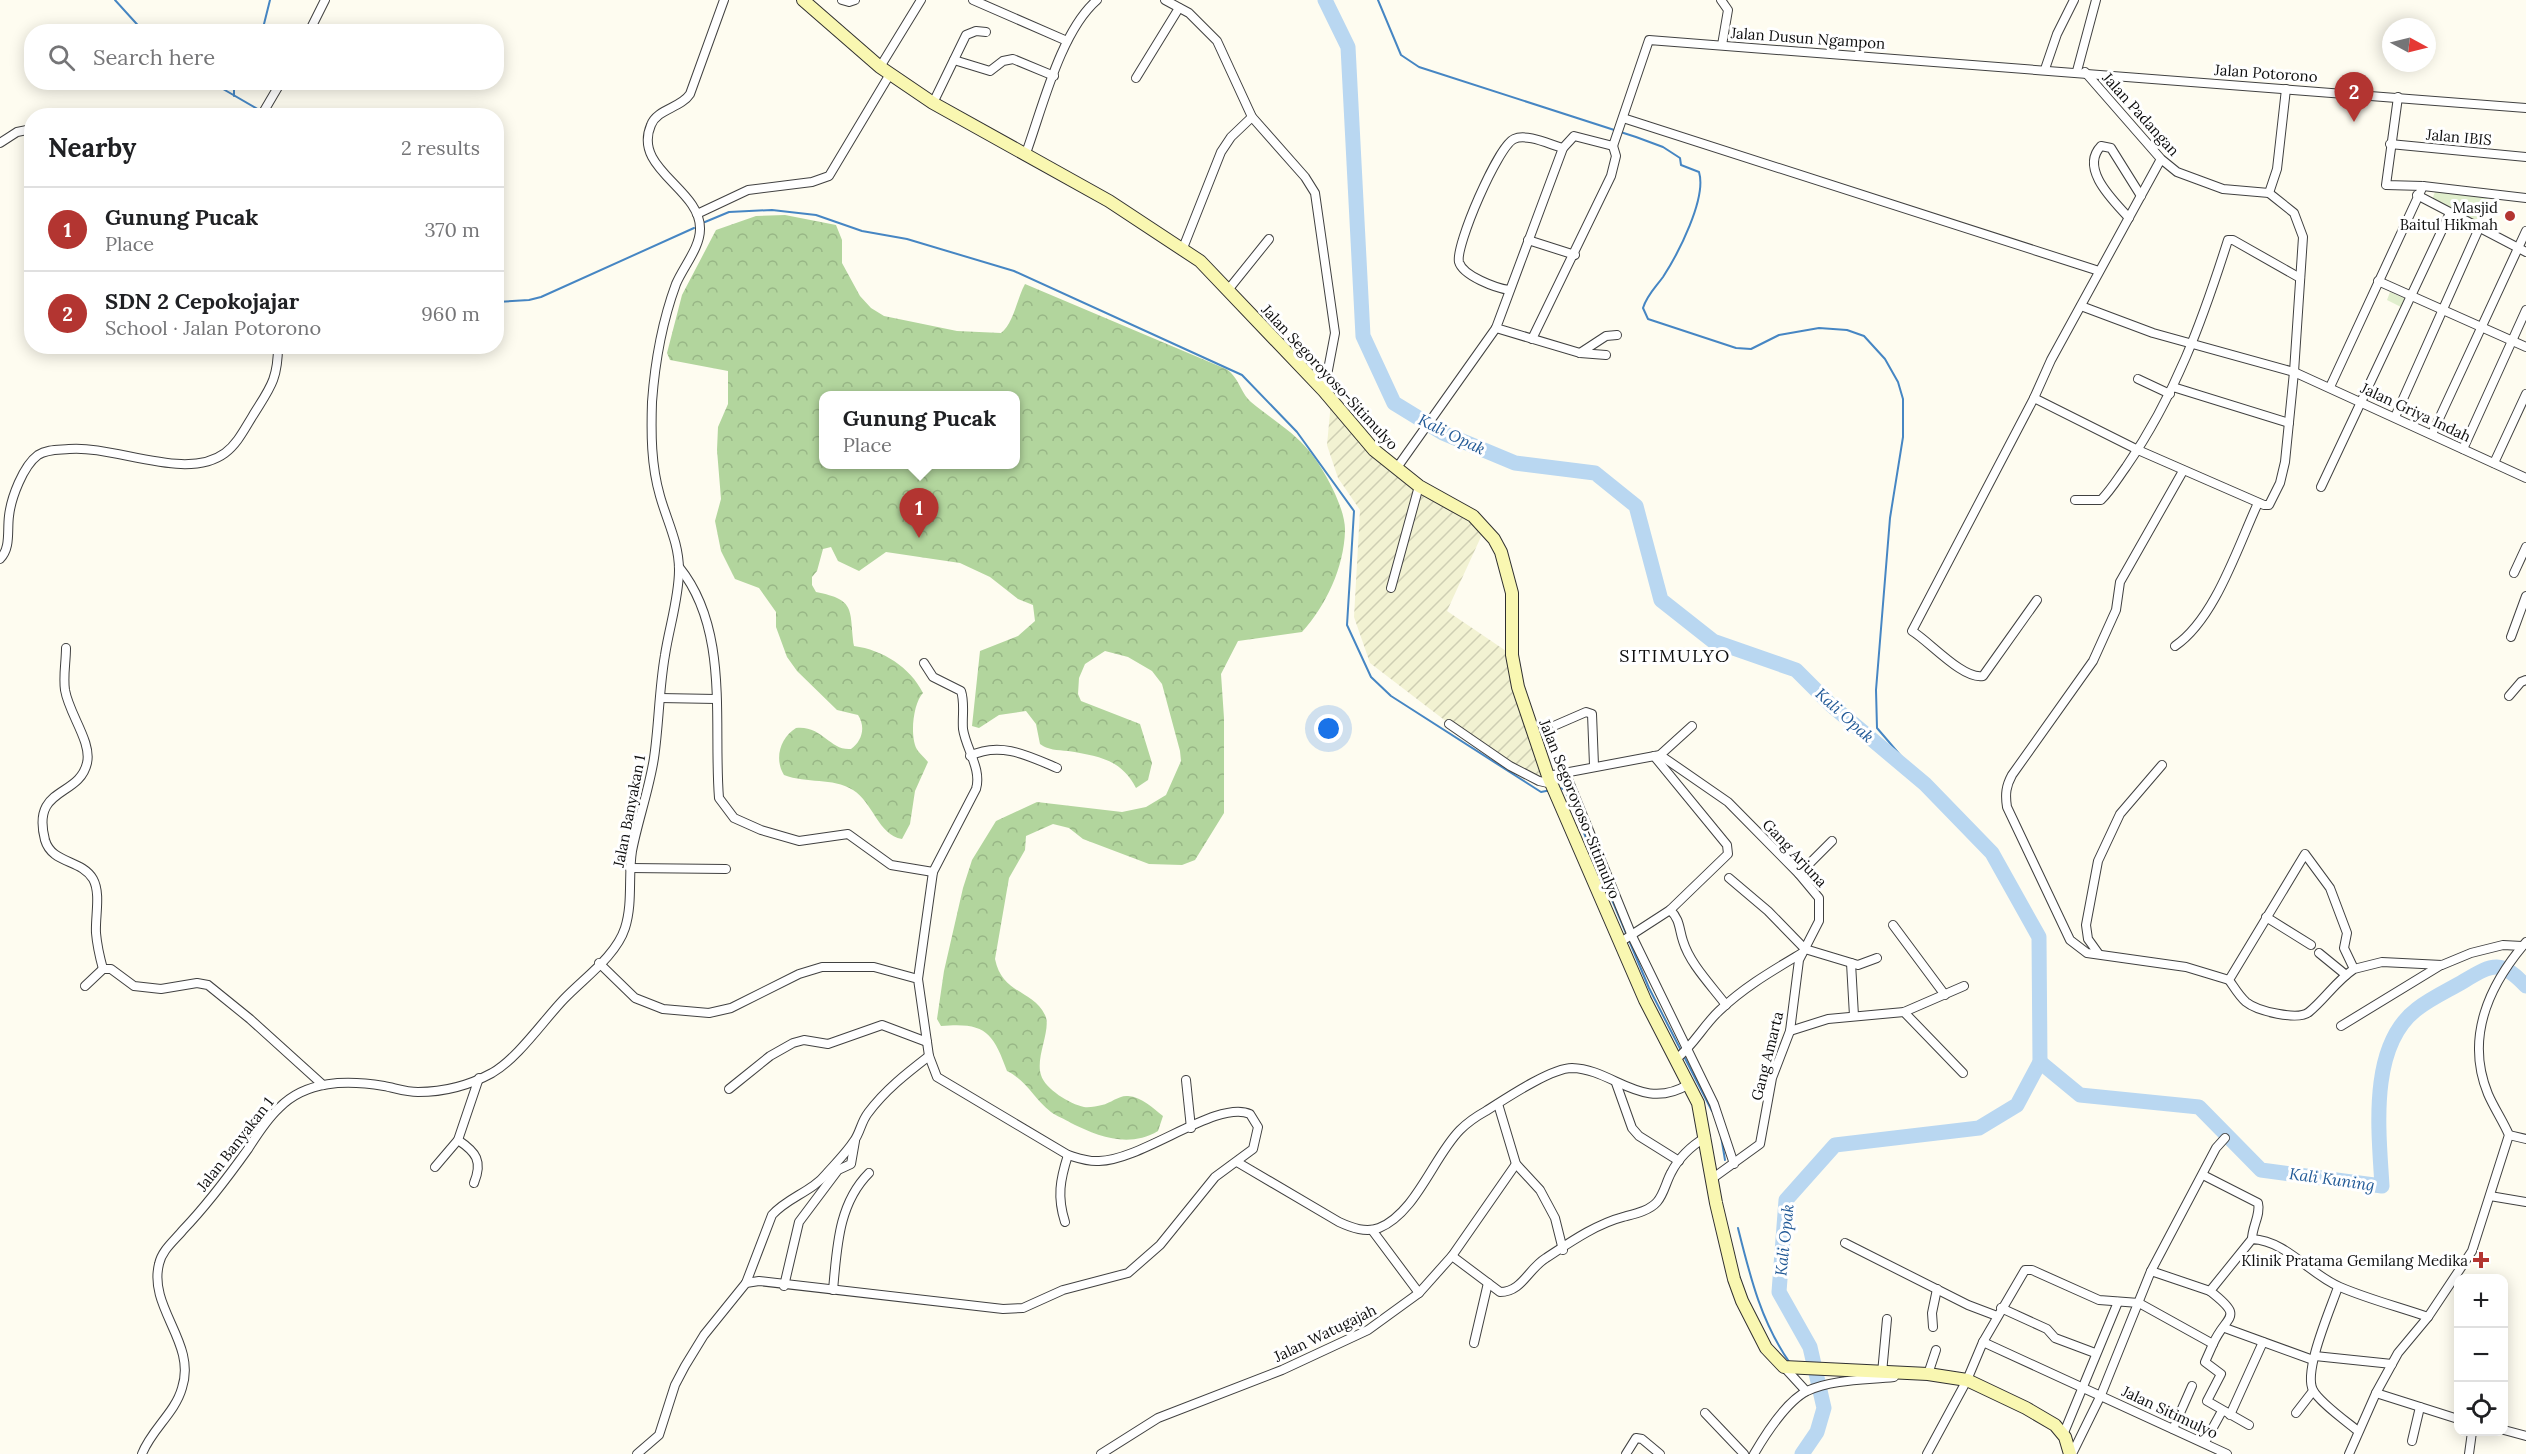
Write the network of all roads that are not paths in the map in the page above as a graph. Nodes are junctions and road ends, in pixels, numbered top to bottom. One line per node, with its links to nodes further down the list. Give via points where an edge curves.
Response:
1 (325, 0): 14 (street)
2 (724, 0): 46 (street, via 690,94 658,116 651,125 649,138 655,163)
3 (803, 0): 20 (main road, Jalan Segoroyoso-Sitimulyo)
4 (842, 0): 5 (street)
5 (855, 0)
6 (921, 0): 20 (street)
7 (973, 0): 16 (street)
8 (1097, 0): 16 (street, via 1077,22)
9 (1164, 0): 13 (street)
10 (1721, 0): 17 (street, via 1728,10)
11 (2074, 0): 19 (street)
12 (2096, 0): 21 (street)
13 (1179, 8): 23 (street); 30 (street, via 1217,41)
14 (313, 24)
15 (986, 32): 18 (street, via 966,34)
16 (1067, 41): 22 (street)
17 (1722, 45): 19 (street, Jalan Dusun Ngampon); 31 (street, Jalan Dusun Ngampon, via 1649,40)
18 (954, 60): 22 (street, via 990,71 1012,59); 27 (street)
19 (2045, 69): 21 (street, Jalan Dusun Ngampon)
20 (885, 70): 27 (main road, Jalan Segoroyoso-Sitimulyo); 46 (street, via 829,176 740,193)
21 (2081, 72): 24 (street, Jalan Potorono); 39 (street, Jalan Padangan)
22 (1054, 76): 37 (street)
23 (1136, 78)
24 (2286, 89): 26 (street, Jalan Potorono); 41 (street, via 2278,159)
25 (276, 90): 28 (street)
26 (2398, 97): 29 (street, Jalan Potorono); 34 (street)
27 (933, 103): 37 (main road, Jalan Segoroyoso-Sitimulyo)
28 (266, 108)
29 (2526, 108)
30 (1251, 117): 52 (street, via 1221,152); 78 (street, via 1315,193 1335,333)
31 (1623, 118): 35 (street, Jalan Dusun Ngampon); 55 (street)
32 (24, 131): 33 (street)
33 (0, 143)
34 (2390, 144): 38 (street, Jalan IBIS); 40 (street, via 2386,185)
35 (1613, 146): 36 (street, via 1574,136); 54 (street, Jalan Dusun Ngampon, via 1616,156 1611,176)
36 (1563, 148): 51 (street); 59 (street, via 1514,139 1505,146 1486,178 1473,212 1459,262 1482,281)
37 (1025, 156): 52 (main road, Jalan Segoroyoso-Sitimulyo, via 1109,201)
38 (2526, 157)
39 (2161, 159): 41 (street, Jalan Padangan, via 2176,172 2223,189); 43 (street)
40 (2423, 186): 42 (street); 44 (street)
41 (2269, 193): 56 (street, via 2286,204 2300,227)
42 (2417, 195): 45 (street); 57 (street)
43 (2141, 196): 47 (street); 47 (street, via 2111,148 2101,146 2095,157 2098,181)
44 (2526, 198)
45 (2450, 213): 48 (street); 60 (street)
46 (697, 214): 97 (street, Jalan Banyakan 1, via 699,238 677,281 664,319 652,402 655,474 672,526)
47 (2129, 218): 55 (street)
48 (2480, 226): 53 (street); 62 (street)
49 (2526, 231): 53 (street)
50 (1269, 239): 58 (street)
51 (1528, 240): 54 (street); 59 (street)
52 (1183, 248): 58 (main road, Jalan Segoroyoso-Sitimulyo)
53 (2522, 249): 64 (street)
54 (1575, 255): 67 (street, Jalan Dusun Ngampon)
55 (2099, 271): 61 (street)
56 (2300, 278): 69 (street, via 2230,239); 74 (street)
57 (2378, 281): 60 (street); 76 (street)
58 (1228, 290): 78 (main road, Jalan Segoroyoso-Sitimulyo)
59 (1509, 290): 65 (street)
60 (2412, 296): 62 (street); 81 (street)
61 (2081, 306): 69 (street, Jalan Griya Indah); 80 (street)
62 (2441, 310): 64 (street); 82 (street)
63 (2526, 310): 68 (street)
64 (2481, 327): 68 (street); 84 (street)
65 (1496, 328): 67 (street); 88 (street)
66 (1617, 335): 71 (street, via 1606,336)
67 (1532, 339): 71 (street)
68 (2512, 341): 70 (street); 85 (street)
69 (2191, 344): 74 (street, Jalan Griya Indah); 77 (street)
70 (2526, 347)
71 (1580, 353): 73 (street)
72 (277, 354): 96 (street, via 276,377 238,439 218,457 193,465 88,447 39,455 32,461 13,500 7,550)
73 (1606, 355)
74 (2294, 372): 76 (street, Jalan Griya Indah); 83 (street)
75 (2138, 379): 77 (street)
76 (2330, 387): 81 (street, Jalan Griya Indah)
77 (2172, 390): 83 (street); 86 (street)
78 (1324, 392): 88 (main road, Jalan Segoroyoso-Sitimulyo)
79 (2526, 394): 87 (street)
80 (2034, 398): 86 (street); 101 (street, via 1912,631 1952,663 1974,676 1983,676)
81 (2363, 403): 82 (street, Jalan Griya Indah); 92 (street)
82 (2395, 417): 84 (street, Jalan Griya Indah)
83 (2289, 423): 94 (street, via 2280,483 2269,505)
84 (2432, 434): 85 (street, Jalan Griya Indah)
85 (2463, 449): 87 (street, Jalan Griya Indah)
86 (2138, 450): 89 (street); 93 (street, via 2101,500)
87 (2494, 463): 90 (street, Jalan Griya Indah)
88 (1396, 469): 91 (main road, Jalan Segoroyoso-Sitimulyo)
89 (2183, 471): 94 (street); 134 (street, via 2120,582 2116,610 2093,661 2006,786 2007,807 2070,940)
90 (2526, 478)
91 (1419, 486): 99 (street); 119 (main road, Jalan Segoroyoso-Sitimulyo, via 1473,516 1501,552 1512,593 1514,672)
92 (2321, 487)
93 (2075, 500)
94 (2258, 503): 103 (street, via 2211,604)
95 (2526, 547): 98 (street)
96 (0, 559)
97 (679, 567): 108 (street, Jalan Banyakan 1); 109 (street, via 704,610)
98 (2514, 573)
99 (1391, 588)
100 (2526, 596): 102 (street)
101 (2037, 600)
102 (2511, 637)
103 (2175, 646)
104 (66, 648): 140 (street, via 65,688 75,724 88,748 88,759 80,778 45,807 45,839 50,852 87,872 96,885 96,935)
105 (924, 663): 114 (street, via 933,677 961,691 963,728)
106 (2526, 680): 107 (street)
107 (2509, 696)
108 (660, 698): 109 (street); 121 (street, Jalan Banyakan 1, via 653,761)
109 (716, 699): 123 (street, via 719,798 734,818 799,841 848,834 891,865)
110 (1449, 724): 119 (street, via 1510,766 1539,781)
111 (1556, 724): 115 (street, via 1586,712 1592,714)
112 (1692, 726): 113 (street)
113 (1657, 755): 115 (street); 124 (street, Gang Arjuna, via 1728,802); 126 (street, via 1729,852)
114 (970, 756): 117 (street, via 987,749 1019,752); 123 (street, via 978,782)
115 (1594, 765): 118 (street)
116 (2162, 765): 134 (street, via 2120,813 2098,861 2086,925)
117 (1057, 768)
118 (1565, 772): 119 (street); 129 (street)
119 (1550, 780): 130 (main road, Jalan Segoroyoso-Sitimulyo)
120 (1832, 841): 124 (street)
121 (630, 868): 122 (street); 137 (street, Jalan Banyakan 1, via 624,930)
122 (726, 869)
123 (933, 872): 143 (street)
124 (1799, 874): 133 (street, Gang Arjuna, via 1819,898 1820,921)
125 (1729, 878): 133 (street, via 1768,911)
126 (1670, 910): 129 (street); 148 (street, via 1677,917 1682,940 1692,959)
127 (2266, 917): 132 (street); 141 (street, via 2305,854 2330,888 2347,933 2344,948); 144 (street)
128 (1893, 925): 147 (street)
129 (1632, 936): 130 (street); 154 (street)
130 (1619, 943): 156 (main road, Jalan Segoroyoso-Sitimulyo)
131 (2524, 944): 139 (street, via 2471,953); 166 (street, via 2489,998 2478,1048 2488,1094)
132 (2311, 945)
133 (1803, 951): 138 (street); 148 (street, Gang Arjuna, via 1751,983); 152 (street, Gang Amarta, via 1798,963)
134 (2093, 953): 144 (street, via 2186,967)
135 (2319, 953): 142 (street)
136 (1877, 958): 138 (street, via 1861,965)
137 (599, 963): 143 (street, via 635,998 663,1009 709,1013 731,1008 799,974 822,967 874,967); 158 (street, Jalan Banyakan 1, via 511,1057)
138 (1851, 963): 150 (street)
139 (2442, 965): 141 (street, via 2382,962); 151 (street)
140 (103, 969): 145 (street); 162 (street, via 111,969 134,986 161,989 208,985)
141 (2354, 969): 142 (street)
142 (2346, 975): 144 (street, via 2299,1016 2255,1007 2242,998)
143 (918, 979): 153 (street)
144 (2229, 980)
145 (85, 986)
146 (1964, 986): 147 (street)
147 (1945, 995): 149 (street)
148 (1726, 1005): 154 (street, Gang Arjuna)
149 (1904, 1012): 150 (street); 157 (street)
150 (1854, 1016): 152 (street)
151 (2341, 1026)
152 (1790, 1031): 176 (street, Gang Amarta, via 1772,1078 1760,1144)
153 (927, 1042): 155 (street); 163 (street, via 882,1025 828,1044 793,1043)
154 (1687, 1050): 156 (street, Gang Arjuna); 176 (street, via 1718,1114)
155 (929, 1056): 171 (street, via 874,1106 862,1121); 172 (street, via 943,1083)
156 (1676, 1059): 161 (main road, Jalan Segoroyoso-Sitimulyo)
157 (1963, 1073)
158 (479, 1078): 162 (street, Jalan Banyakan 1, via 448,1090 417,1092 371,1085); 170 (street)
159 (1186, 1080): 165 (street)
160 (1616, 1083): 161 (street, via 1665,1094); 164 (street, via 1570,1068); 173 (street, via 1632,1128)
161 (1689, 1084): 167 (main road, Jalan Segoroyoso-Sitimulyo)
162 (323, 1085): 238 (street, Jalan Banyakan 1, via 301,1090 276,1110 222,1185 162,1254 157,1281 183,1351 184,1382 176,1402)
163 (729, 1089)
164 (1498, 1104): 175 (street); 185 (street, via 1460,1130 1407,1205 1386,1224)
165 (1191, 1128): 172 (street, via 1121,1157 1100,1161); 174 (street, via 1224,1112 1250,1114 1258,1127 1257,1138 1253,1149)
166 (2509, 1135): 169 (street); 182 (street)
167 (1706, 1137): 173 (street); 180 (main road, Jalan Segoroyoso-Sitimulyo)
168 (2225, 1138): 179 (street)
169 (2526, 1139)
170 (458, 1140): 177 (street); 181 (street, via 476,1154 479,1163)
171 (855, 1141): 191 (street, via 814,1186 772,1215); 193 (street, via 851,1164 838,1170 799,1222)
172 (1068, 1155): 184 (street, via 1059,1188)
173 (1679, 1161): 188 (street, via 1657,1202 1649,1209 1597,1227)
174 (1237, 1162): 185 (street, via 1340,1222); 196 (street, via 1215,1177 1160,1245 1128,1273 1063,1290 1023,1308 1004,1310)
175 (1516, 1164): 188 (street, via 1540,1190); 189 (street, Jalan Watugajah)
176 (1734, 1164): 180 (street, Gang Amarta)
177 (435, 1167)
178 (869, 1173): 196 (street, via 857,1185 846,1208)
179 (2203, 1175): 186 (street, via 2258,1203); 190 (street)
180 (1713, 1178): 213 (main road, Jalan Segoroyoso-Sitimulyo, via 1724,1243 1742,1301 1766,1348)
181 (474, 1183)
182 (2490, 1196): 183 (street); 201 (street, via 2472,1251)
183 (2526, 1202)
184 (1065, 1222)
185 (1372, 1230): 198 (street)
186 (2252, 1239): 194 (street, via 2265,1240); 197 (street)
187 (1845, 1243): 195 (street)
188 (1563, 1250): 192 (street, via 1536,1264 1518,1287 1509,1292 1500,1292)
189 (1452, 1256): 192 (street); 198 (street, Jalan Watugajah)
190 (2151, 1271): 197 (street); 199 (street)
191 (746, 1283): 193 (street, via 759,1281); 239 (street, via 685,1365 659,1435)
192 (1488, 1283): 207 (street)
193 (784, 1286): 196 (street)
194 (2338, 1287): 201 (street); 211 (street)
195 (1936, 1289): 200 (street); 203 (street)
196 (833, 1290)
197 (2210, 1291): 204 (street, via 2229,1306)
198 (1419, 1293): 240 (street, Jalan Watugajah, via 1383,1321 1341,1344 1158,1418)
199 (2129, 1302): 200 (street, via 2099,1300 2028,1269 2022,1272); 208 (street); 210 (street); 223 (street, Jalan Sitimulyo)
200 (1999, 1312): 205 (street); 210 (street, via 2048,1329 2055,1338)
201 (2428, 1317): 212 (street)
202 (1887, 1319): 214 (street)
203 (1933, 1327)
204 (2225, 1328): 206 (street); 208 (street)
205 (1983, 1342): 217 (street); 219 (street, Jalan Sitimulyo)
206 (2263, 1342): 211 (street); 226 (street)
207 (1473, 1343)
208 (2213, 1344): 226 (street, via 2205,1362 2222,1374 2207,1401)
209 (1936, 1350): 215 (street)
210 (2095, 1353): 219 (street)
211 (2314, 1358): 212 (street); 221 (street)
212 (2392, 1364): 222 (street)
213 (1790, 1367): 216 (main road); 220 (street, Jalan Segoroyoso-Sitimulyo)
214 (1882, 1373): 215 (main road); 216 (main road)
215 (1922, 1374): 216 (street); 217 (main road)
216 (1844, 1377): 220 (street)
217 (1967, 1380): 233 (main road, via 2043,1417); 245 (street)
218 (2192, 1386): 230 (street)
219 (2083, 1387): 223 (street, Jalan Sitimulyo); 233 (street)
220 (1810, 1390): 244 (street, via 1767,1431)
221 (2313, 1391): 227 (street); 231 (street)
222 (2376, 1393): 224 (street); 231 (street)
223 (2101, 1395): 230 (street, Jalan Sitimulyo); 246 (street, Jalan Sitimulyo)
224 (2420, 1407): 228 (street); 236 (street)
225 (1705, 1413): 243 (street)
226 (2226, 1413): 229 (street); 237 (street)
227 (2296, 1413)
228 (2454, 1418)
229 (2249, 1425)
230 (2173, 1429): 237 (street, Jalan Sitimulyo)
231 (2358, 1431): 249 (street)
232 (2508, 1431): 235 (street)
233 (2063, 1435): 246 (main road)
234 (2471, 1436): 250 (street)
235 (2526, 1436)
236 (2412, 1441)
237 (2208, 1443): 247 (street); 248 (street, Jalan Sitimulyo)
238 (142, 1454)
239 (637, 1454)
240 (1101, 1454)
241 (1626, 1454): 242 (street, via 1636,1438)
242 (1660, 1454)
243 (1744, 1454)
244 (1754, 1454)
245 (1927, 1454)
246 (2071, 1454)
247 (2206, 1454)
248 (2227, 1454)
249 (2349, 1454)
250 (2469, 1454)

